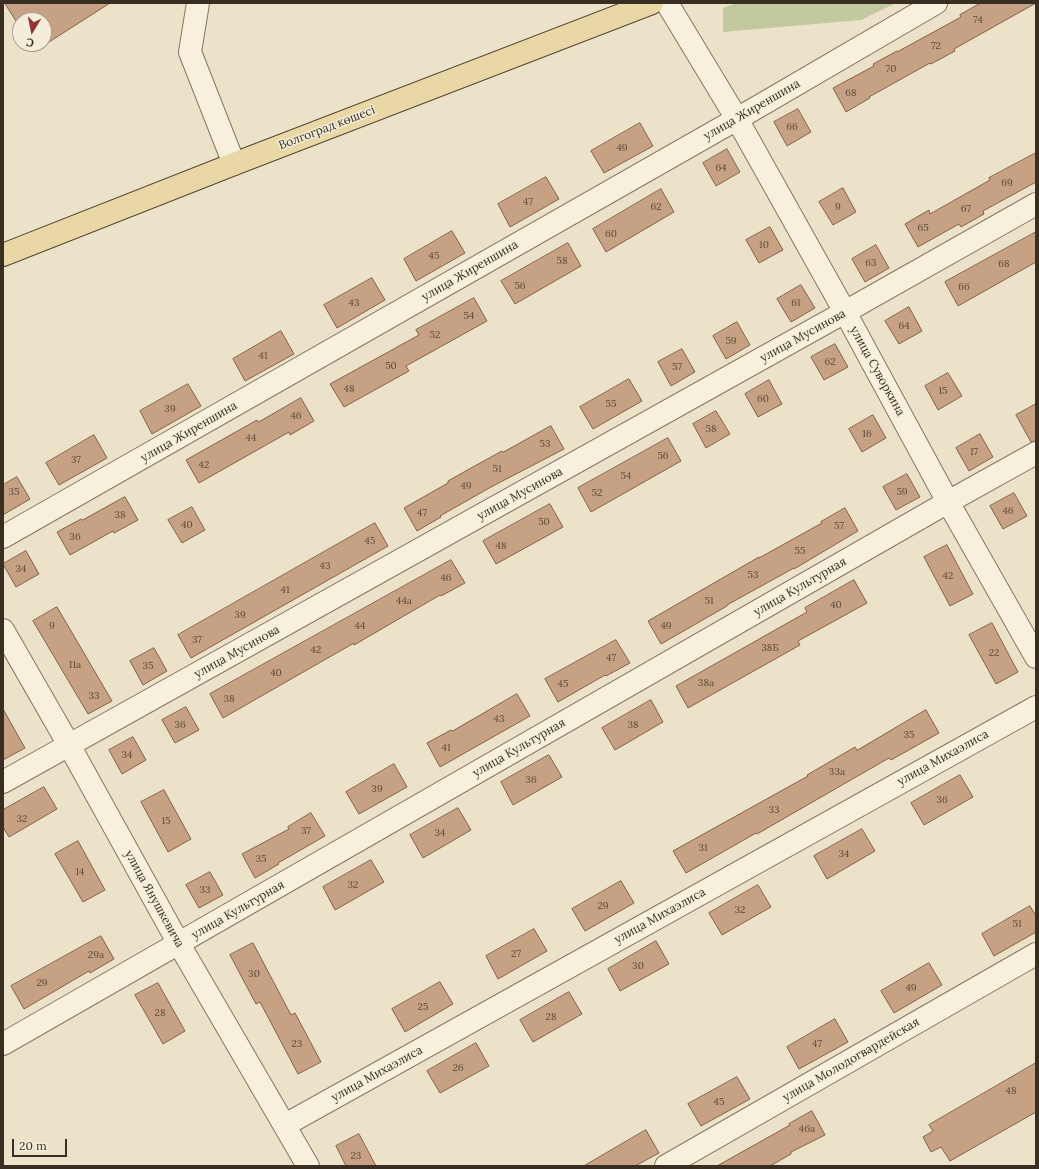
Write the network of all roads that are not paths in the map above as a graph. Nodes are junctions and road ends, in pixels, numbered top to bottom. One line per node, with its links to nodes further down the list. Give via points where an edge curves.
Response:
1 (198, 3): 6 (street, via 190,52)
2 (652, 3): 6 (main road, Волгоград көшесі)
3 (667, 3): 5 (street, улица Суворкина)
4 (936, 3): 5 (street, улица Жиреншина)
5 (737, 119): 9 (street, улица Суворкина); 12 (street, улица Жиреншина)
6 (234, 164): 8 (main road, Волгоград көшесі)
7 (1036, 204): 9 (street, улица Мусинова)
8 (3, 255)
9 (845, 312): 11 (street, улица Суворкина); 16 (street, улица Мусинова)
10 (1036, 453): 11 (street, улица Культурная)
11 (948, 502): 14 (street, улица Суворкина); 18 (street, улица Культурная)
12 (3, 537)
13 (3, 630): 16 (street, улица Янушкевича)
14 (1036, 657)
15 (1036, 707): 21 (street, улица Михаэлиса)
16 (69, 745): 17 (street, улица Мусинова); 18 (street, улица Янушкевича)
17 (3, 782)
18 (179, 944): 20 (street, улица Культурная); 21 (street, улица Янушкевича)
19 (1036, 954): 23 (street, улица Молодогвардейская)
20 (3, 1044)
21 (285, 1126): 22 (street, улица Янушкевича)
22 (308, 1166)
23 (666, 1166)

